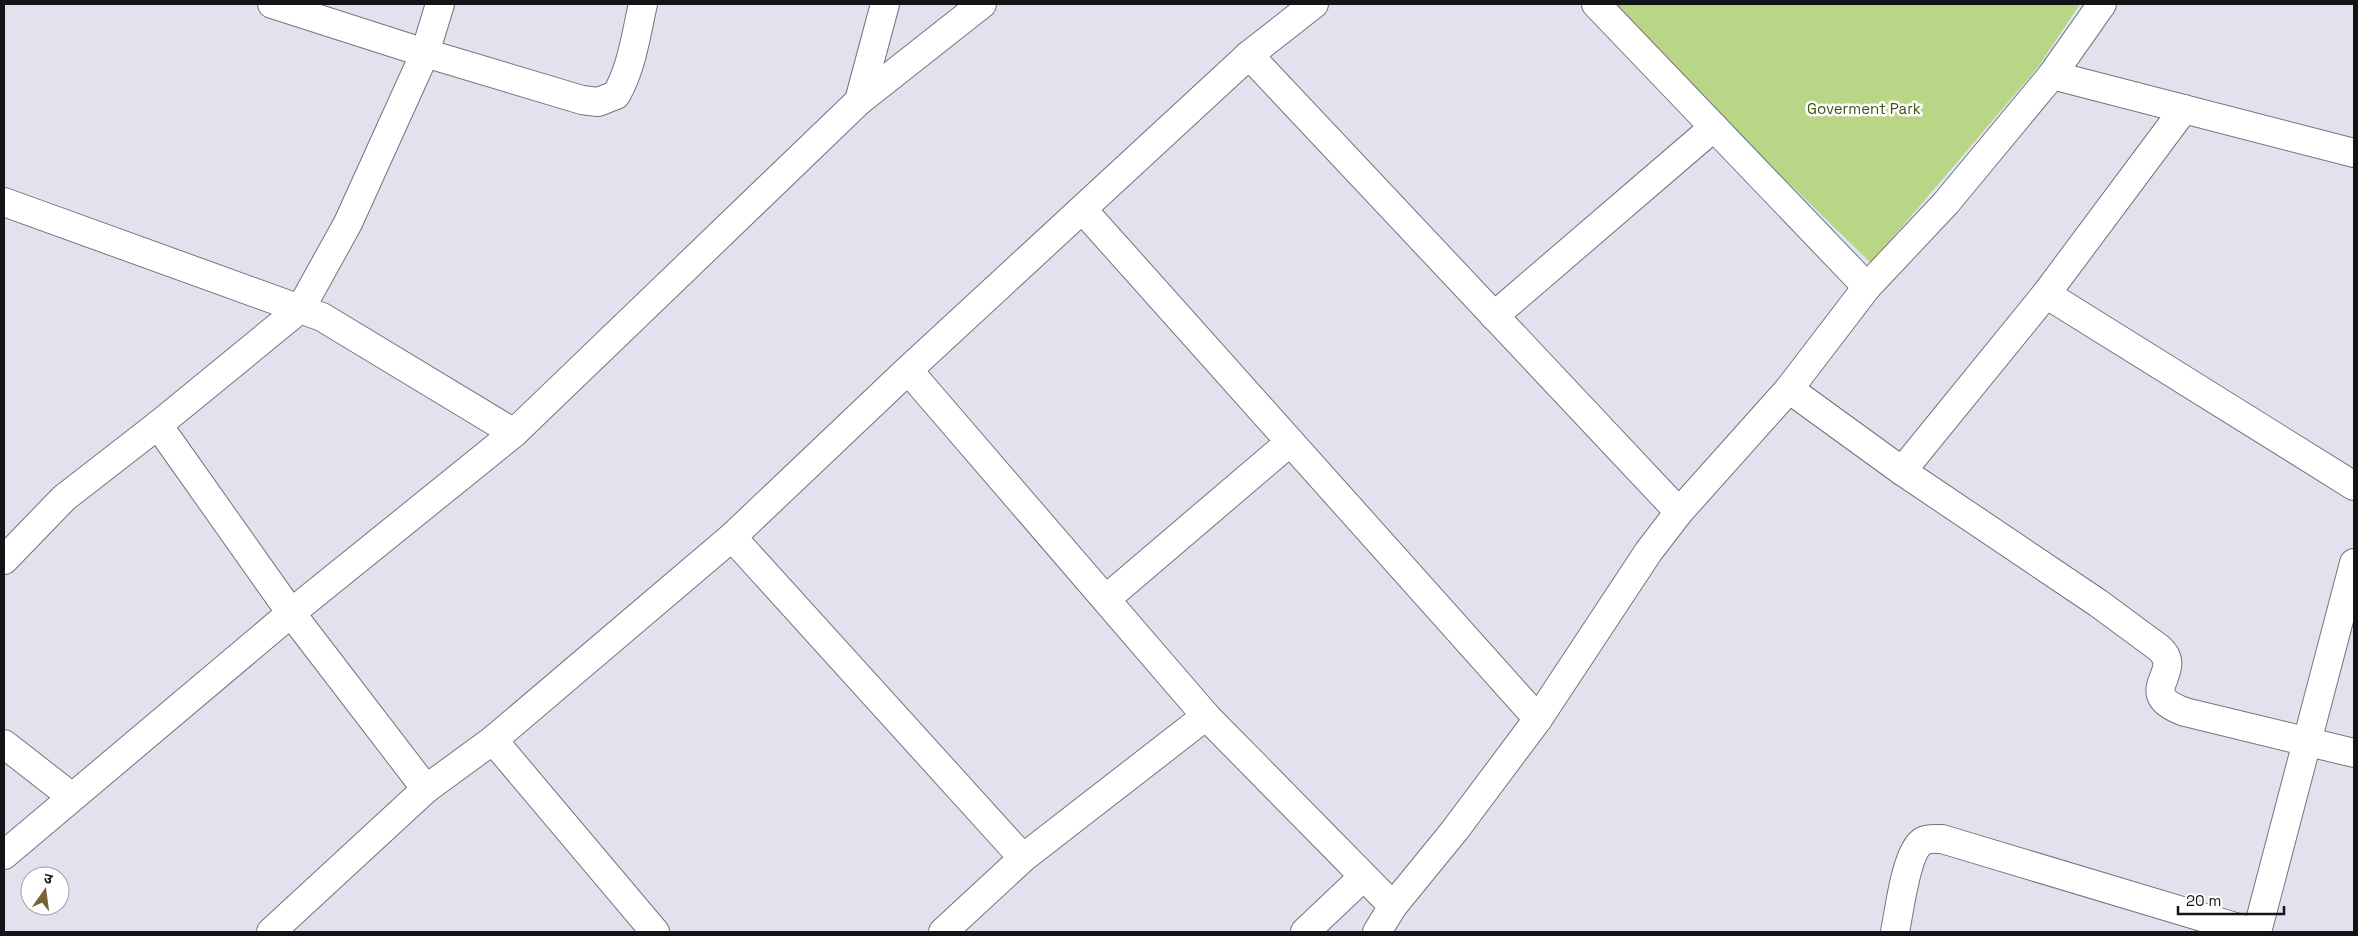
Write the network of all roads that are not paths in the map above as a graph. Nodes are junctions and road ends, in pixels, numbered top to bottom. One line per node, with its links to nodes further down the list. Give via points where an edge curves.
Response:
1 (272, 4): 9 (street)
2 (440, 4): 9 (street)
3 (643, 4): 9 (street, via 627,72 620,88 616,95 598,102)
4 (885, 4): 12 (street)
5 (982, 4): 12 (street)
6 (1314, 4): 10 (street)
7 (1596, 4): 14 (street)
8 (2102, 4): 11 (street)
9 (424, 53): 20 (street, via 348,223)
10 (1250, 56): 17 (street); 21 (street)
11 (2052, 75): 13 (street); 18 (street, via 1946,203)
12 (859, 101): 25 (street)
13 (2184, 109): 15 (street); 19 (street)
14 (1714, 127): 18 (street); 21 (street)
15 (2354, 153)
16 (4, 202): 20 (street)
17 (1082, 210): 22 (street); 26 (street)
18 (1867, 287): 23 (street)
19 (2046, 294): 27 (street); 28 (street)
20 (300, 308): 24 (street); 25 (street, via 345,328)
21 (1494, 316): 29 (street)
22 (908, 370): 30 (street); 33 (street)
23 (1789, 389): 27 (street); 29 (street)
24 (158, 425): 31 (street, via 64,498); 34 (street)
25 (514, 433): 34 (street)
26 (1290, 442): 33 (street); 36 (street)
27 (1902, 471): 38 (street, via 2098,603 2165,653 2169,663 2160,692 2167,705)
28 (2354, 486)
29 (1679, 512): 36 (street)
30 (732, 536): 37 (street); 44 (street)
31 (4, 560)
32 (2354, 563): 38 (street)
33 (1106, 599): 35 (street)
34 (291, 613): 41 (street); 42 (street)
35 (1206, 716): 44 (street); 45 (street)
36 (1538, 719): 46 (street)
37 (493, 740): 41 (street); 48 (street)
38 (2307, 742): 40 (street); 54 (street)
39 (4, 744): 42 (street)
40 (2354, 753)
41 (426, 789): 47 (street)
42 (72, 797): 43 (street)
43 (4, 855)
44 (1022, 858): 49 (street)
45 (1362, 877): 46 (street); 50 (street)
46 (1393, 906): 51 (street)
47 (271, 932)
48 (655, 932)
49 (943, 932)
50 (1305, 932)
51 (1377, 932)
52 (1895, 932): 53 (street, via 1911,857 1924,840 1942,839)
53 (2252, 932)
54 (2257, 932)

